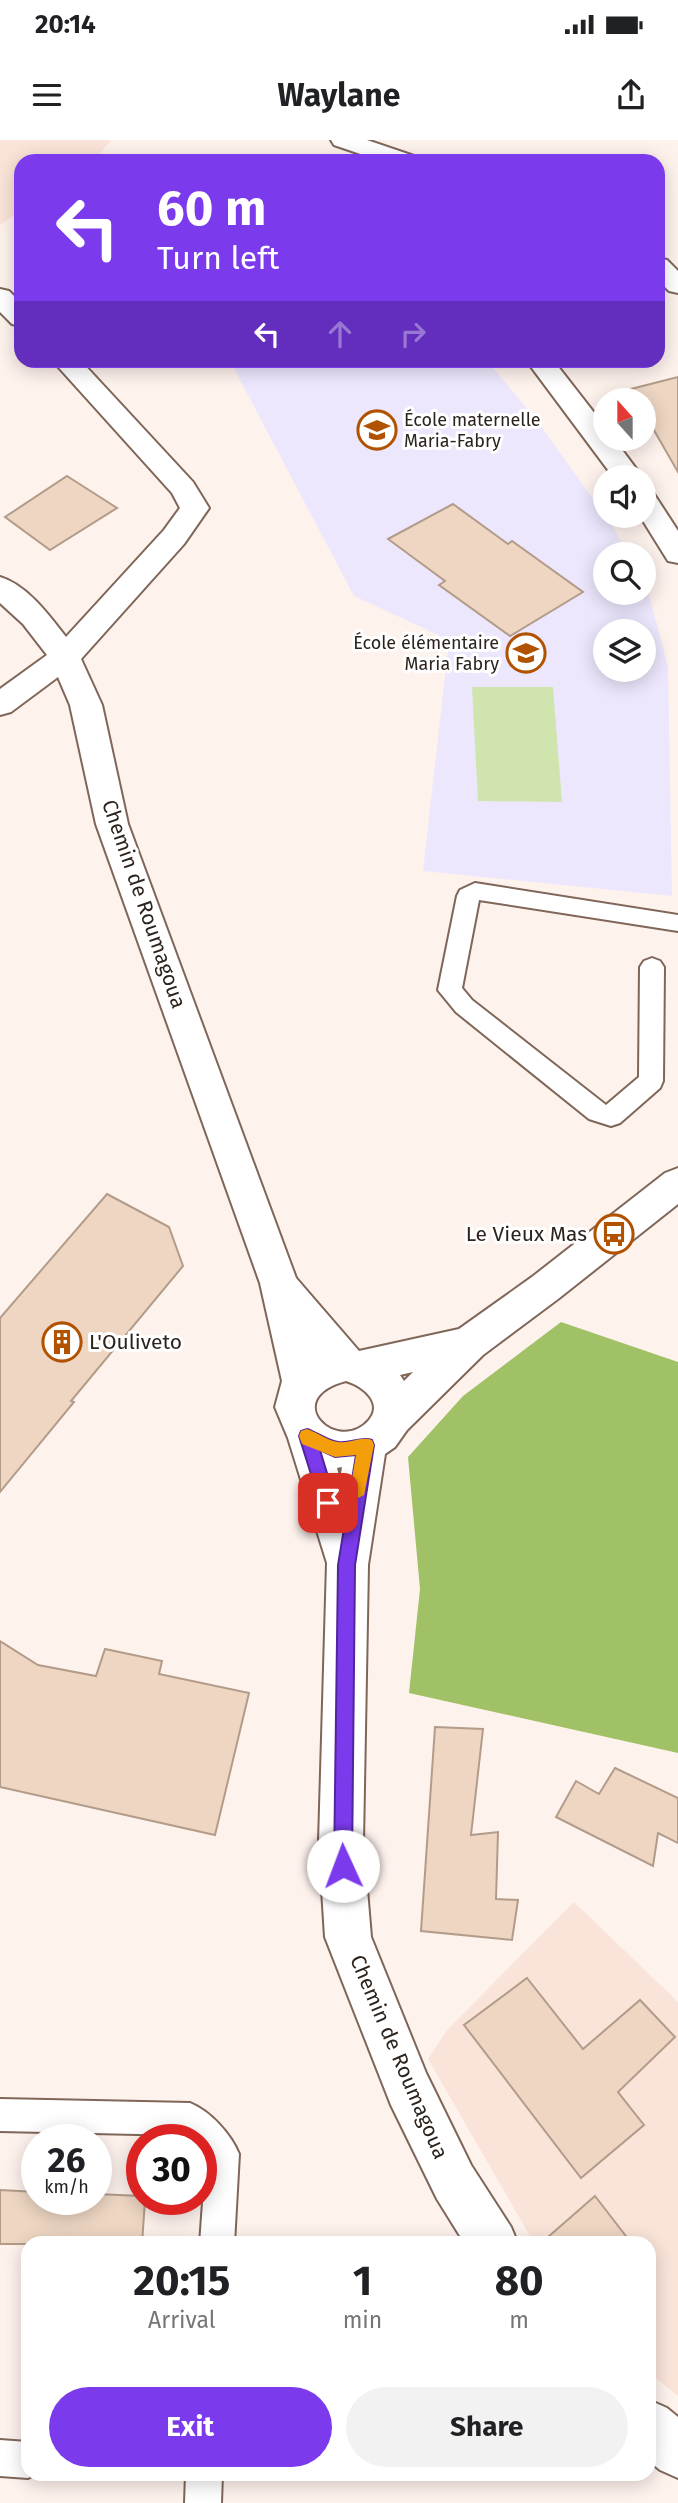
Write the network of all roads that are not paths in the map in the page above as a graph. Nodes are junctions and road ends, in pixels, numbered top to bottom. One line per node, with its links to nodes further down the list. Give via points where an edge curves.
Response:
1 (343, 140): 2 (street)
2 (384, 154)
3 (665, 273): 4 (street)
4 (678, 285)
5 (0, 298): 6 (street)
6 (14, 311)
7 (72, 368): 13 (street, via 183,488 195,508)
8 (545, 368): 9 (street)
9 (619, 465)
10 (656, 519): 11 (street)
11 (678, 554)
12 (0, 587): 13 (street, Chemin de Roumagoua, via 34,617)
13 (65, 657): 14 (street); 18 (street, Chemin de Roumagoua, via 86,705 112,824)
14 (0, 704)
15 (678, 923): 16 (lane, via 475,891 468,895 450,990 598,1112 611,1116 651,1082)
16 (652, 967)
17 (678, 1183): 19 (street)
18 (279, 1283): 20 (street, Chemin de Roumagoua); 21 (street, Chemin de Roumagoua)
19 (470, 1343): 20 (street); 22 (street)
20 (354, 1366): 21 (street, via 329,1366); 22 (street, via 374,1373 391,1393 394,1406)
21 (302, 1383): 23 (street, via 294,1410)
22 (379, 1431): 23 (street, via 351,1450 335,1449); 24 (street, Chemin de Roumagoua)
23 (307, 1436): 24 (street, Chemin de Roumagoua)
24 (347, 1565): 27 (street, Chemin de Roumagoua, via 341,1842 348,1937 408,2088 454,2182)
25 (0, 2115): 26 (lane, via 190,2119 223,2154)
26 (218, 2236)
27 (489, 2236)
28 (656, 2432): 29 (street)
29 (678, 2452)
30 (0, 2458): 31 (lane)
31 (21, 2460)
32 (204, 2481): 33 (lane)
33 (203, 2503)

